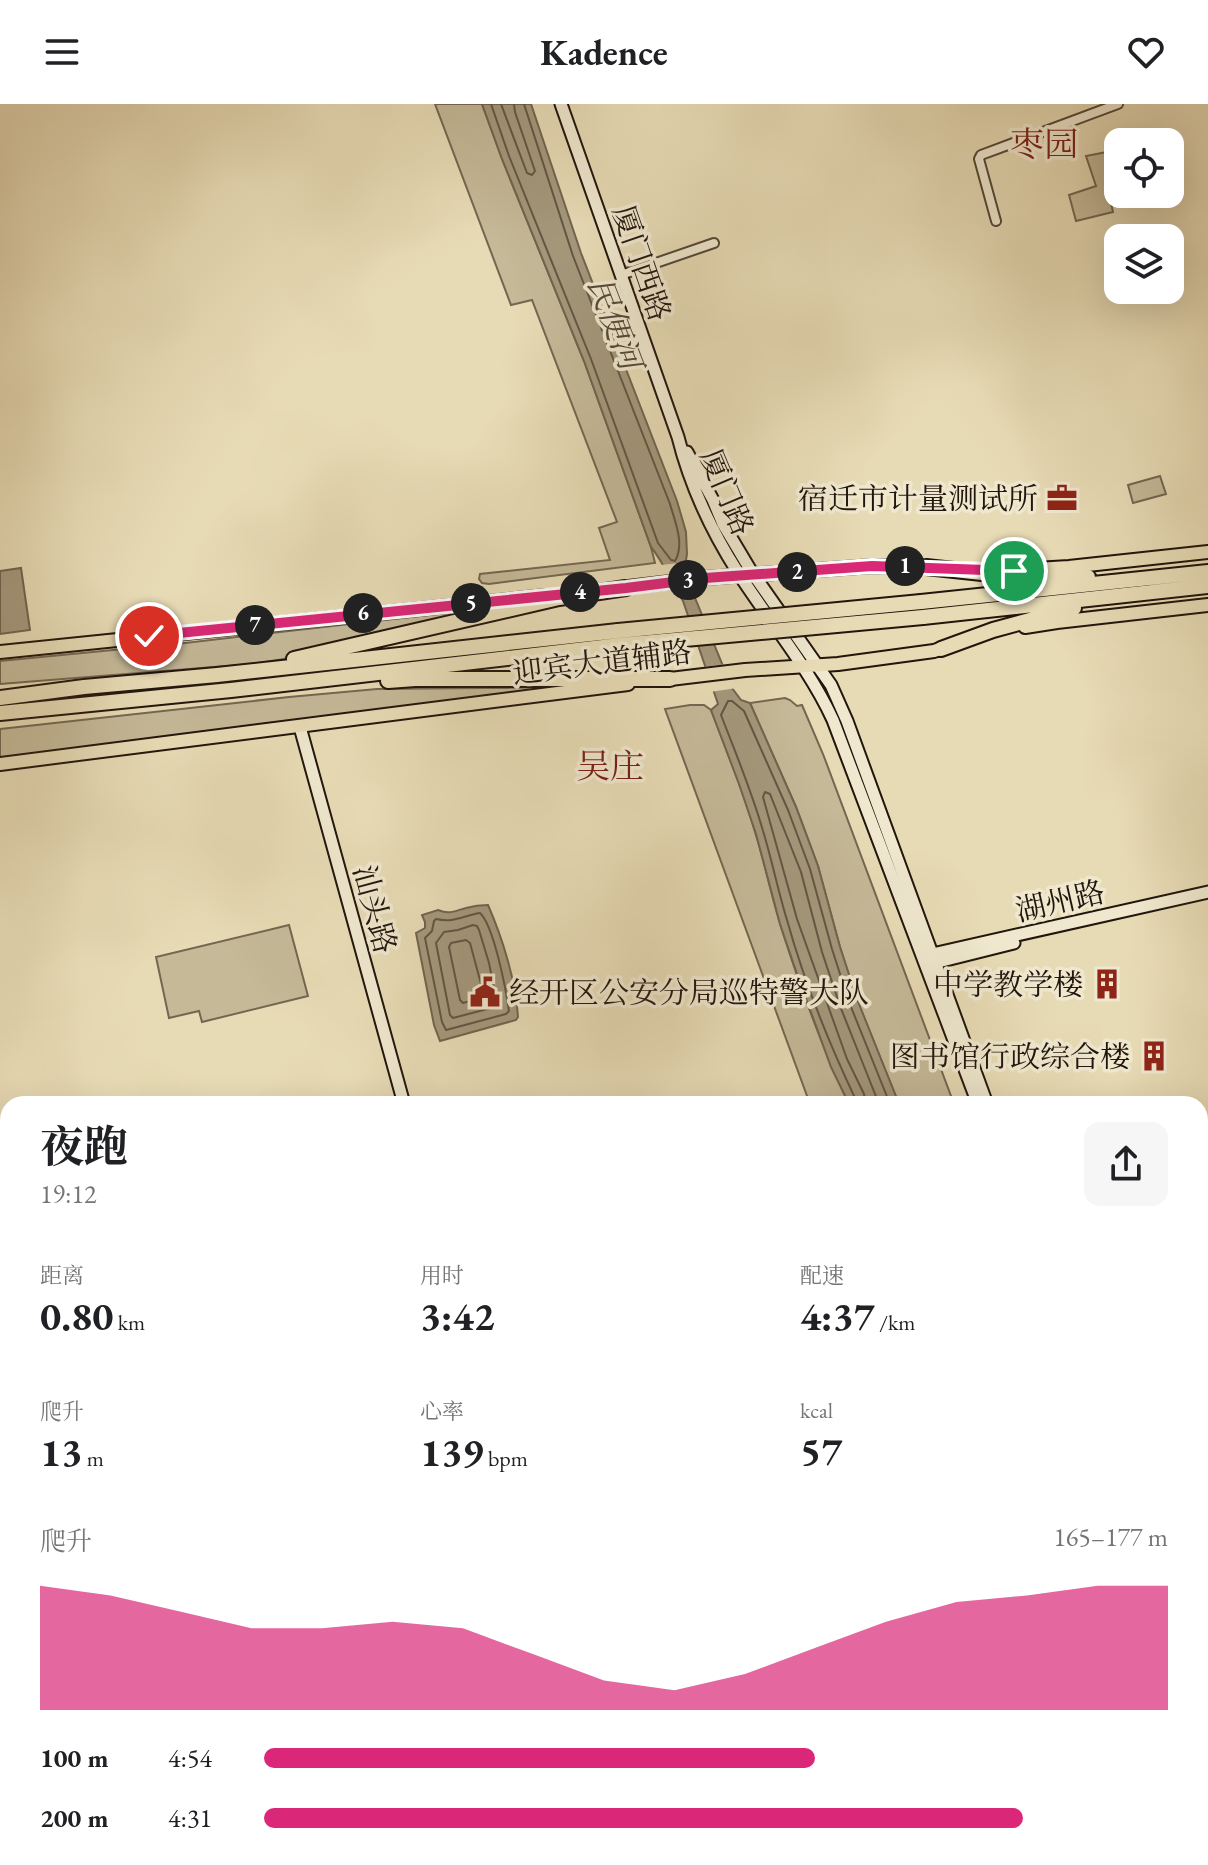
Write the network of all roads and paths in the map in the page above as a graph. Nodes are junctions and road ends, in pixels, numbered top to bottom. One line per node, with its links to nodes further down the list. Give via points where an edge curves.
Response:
1 (561, 104): 5 (street, 厦门西路)
2 (1118, 104): 3 (street, via 981,155)
3 (996, 221)
4 (714, 243): 5 (street)
5 (621, 275): 6 (street, 厦门西路)
6 (678, 437): 10 (street, 厦门路)
7 (1208, 552): 8 (main road, via 1014,571)
8 (926, 567): 9 (highway, via 1073,578); 10 (main road)
9 (1208, 569): 15 (highway)
10 (747, 575): 12 (main road); 19 (street, 厦门路); 20 (street, 厦门路)
11 (1208, 586): 13 (highway)
12 (626, 588): 18 (main road); 21 (highway, via 559,598)
13 (1132, 595): 15 (highway); 17 (highway, via 1025,621)
14 (1208, 605): 17 (main road, 迎宾大道辅路, via 1057,622)
15 (922, 610): 16 (highway, bridge)
16 (619, 638): 21 (highway); 24 (highway)
17 (941, 649): 19 (main road, 迎宾大道辅路)
18 (0, 652)
19 (818, 666): 20 (main road, 迎宾大道辅路); 31 (street, 厦门路, via 847,721)
20 (804, 667): 22 (main road, 迎宾大道辅路); 31 (street, 厦门路, via 833,720)
21 (217, 675): 23 (highway)
22 (670, 679): 24 (highway, via 415,679); 28 (main road, 迎宾大道辅路)
23 (84, 687): 25 (highway); 26 (highway)
24 (231, 690): 27 (highway)
25 (0, 691)
26 (0, 698)
27 (0, 715)
28 (297, 727): 29 (main road, 迎宾大道辅路); 32 (street, 汕头路); 33 (street, 汕头路)
29 (0, 764)
30 (1208, 895): 31 (street, 湖州路)
31 (930, 959): 34 (street, 厦门路); 35 (street, 厦门路)
32 (396, 1096)
33 (402, 1096)
34 (975, 1096)
35 (984, 1096)

